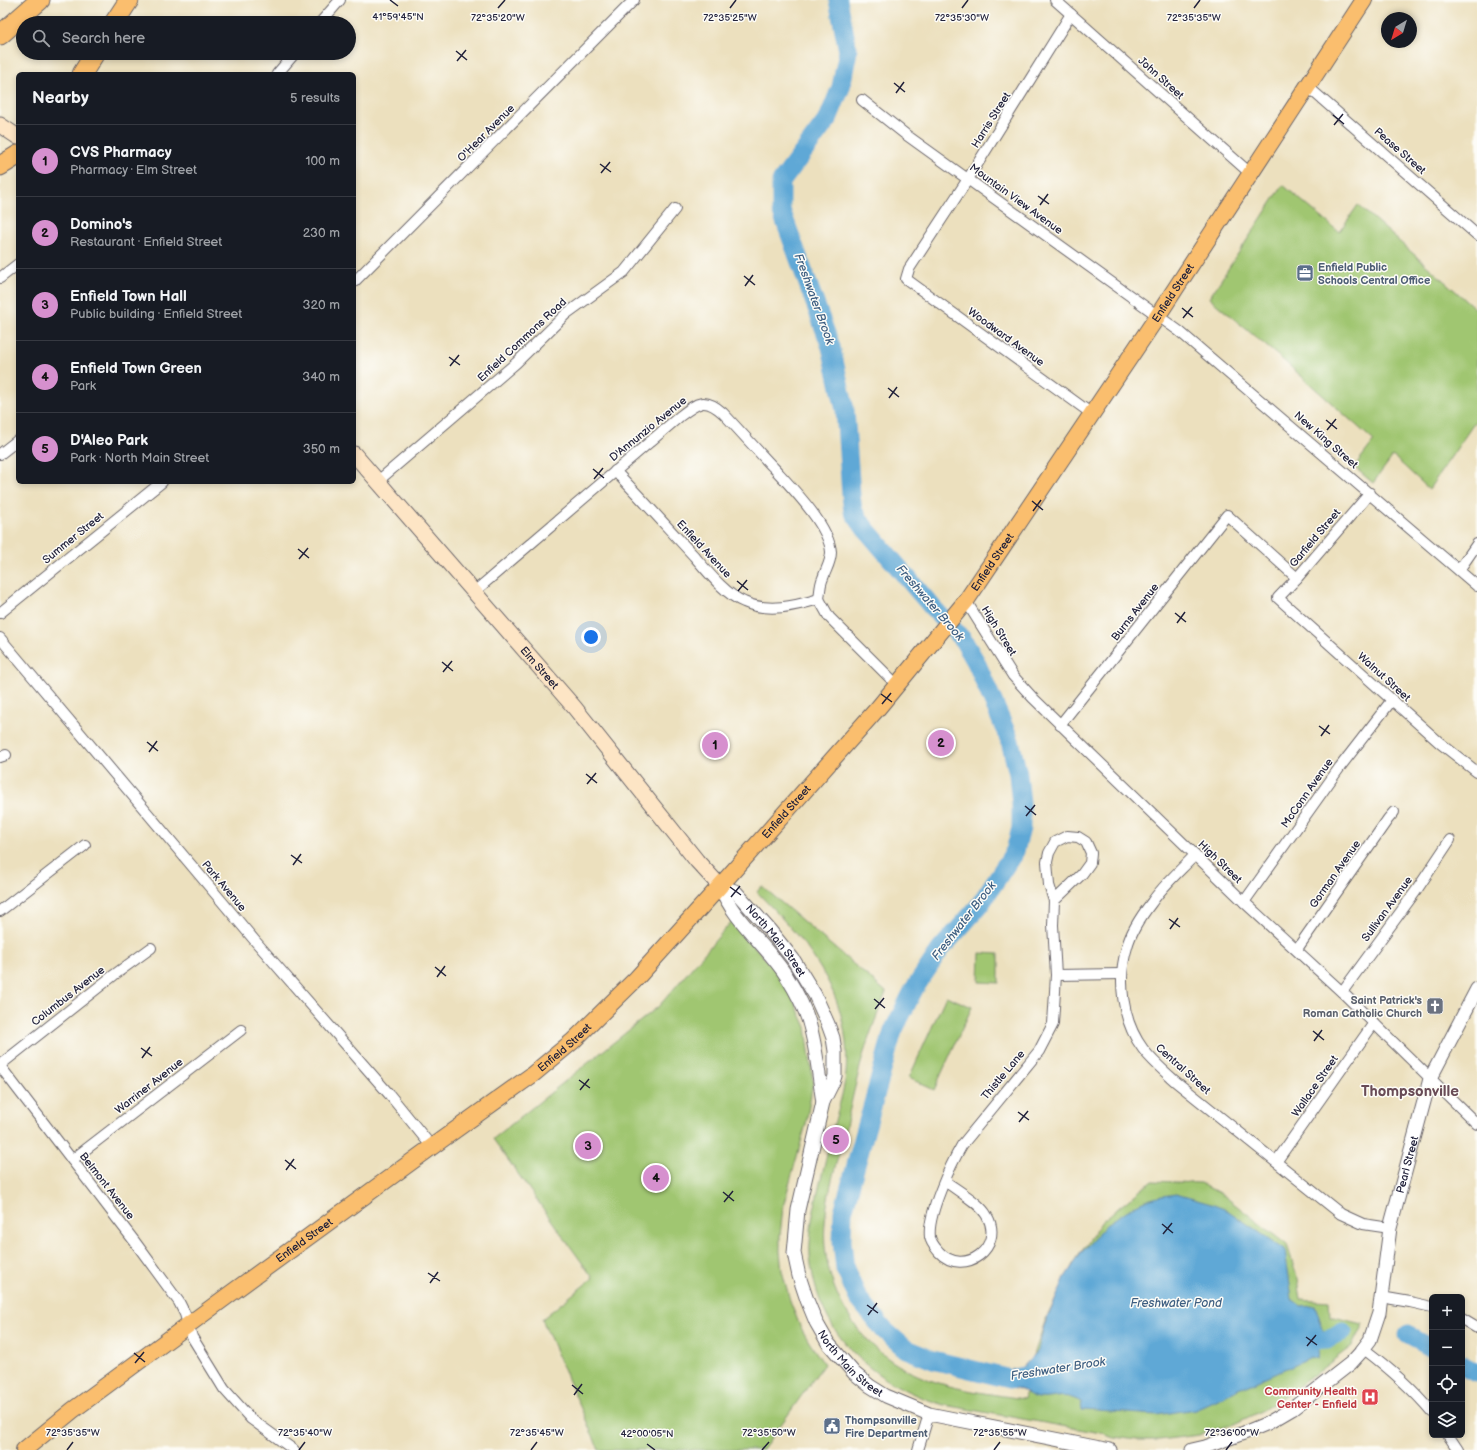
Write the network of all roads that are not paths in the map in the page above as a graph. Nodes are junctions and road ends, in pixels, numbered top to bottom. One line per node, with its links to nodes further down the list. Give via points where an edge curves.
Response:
1 (40, 0): 8 (highway)
2 (129, 0): 9 (highway)
3 (340, 0): 10 (street)
4 (634, 0): 30 (street, O'Hear Avenue)
5 (1055, 0): 7 (street, John Street)
6 (1364, 0): 17 (main road, Enfield Street)
7 (1071, 14): 23 (street, John Street); 24 (street, Harris Street)
8 (22, 16)
9 (119, 16)
10 (326, 16)
11 (16, 21): 12 (highway)
12 (0, 35)
13 (91, 60): 15 (highway)
14 (289, 60): 16 (street)
15 (83, 72)
16 (279, 72)
17 (1307, 86): 23 (main road, Enfield Street); 26 (street, Pease Street)
18 (862, 100): 24 (street, Mountain View Avenue)
19 (0, 124): 20 (main road)
20 (16, 136)
21 (16, 156): 22 (highway)
22 (0, 166)
23 (1251, 174): 31 (main road, Enfield Street)
24 (968, 179): 29 (street, Harris Street, via 909,270); 31 (street, Mountain View Avenue)
25 (675, 209): 37 (street, Enfield Commons Road, via 624,272 566,314 516,363)
26 (1477, 235)
27 (16, 266): 28 (street)
28 (0, 278)
29 (906, 279): 32 (street, Woodward Avenue)
30 (356, 280)
31 (1158, 315): 32 (main road, Enfield Street); 39 (street, New King Street)
32 (1092, 414): 47 (main road, Enfield Street)
33 (16, 442): 34 (street)
34 (0, 454)
35 (356, 456): 37 (main road, Elm Street)
36 (615, 471): 44 (street, D'Annunzio Avenue); 46 (street, Enfield Avenue, via 728,592 743,602 764,608 802,604); 46 (street, D'Annunzio Avenue, via 692,407 700,403 715,406 796,493 820,524 831,552 829,566 822,579)
37 (378, 481): 44 (main road, Elm Street)
38 (160, 484): 48 (street, Summer Street)
39 (1370, 493): 41 (street, New King Street); 42 (street, Garfield Street)
40 (1477, 544): 41 (street)
41 (1459, 570): 43 (street, New King Street)
42 (1297, 578): 45 (street, Garfield Street); 52 (street, Burns Avenue, via 1227,515)
43 (1477, 586)
44 (474, 592): 58 (main road, Elm Street, via 574,707 697,861)
45 (1278, 598): 51 (street, Walnut Street)
46 (819, 599): 50 (street, via 829,617)
47 (966, 601): 50 (main road, Enfield Street); 52 (street, High Street, via 1013,676)
48 (0, 613)
49 (0, 638): 74 (street, Park Avenue)
50 (898, 686): 58 (main road, Enfield Street)
51 (1392, 700): 53 (street, Walnut Street); 60 (street, McConn Avenue, via 1340,767)
52 (1060, 725): 57 (street, High Street)
53 (1477, 772)
54 (1394, 812): 63 (street, Gorman Avenue)
55 (1450, 840): 67 (street, Sullivan Avenue)
56 (85, 845): 61 (street)
57 (1195, 854): 60 (street, High Street); 64 (street, Central Street, via 1153,900 1142,917 1127,946)
58 (720, 886): 72 (street, North Main Street, via 734,912 787,977 805,1011 811,1028); 72 (street, North Main Street, via 735,891 745,902 793,959 815,995 833,1038 835,1051 835,1076); 74 (main road, Enfield Street, via 633,982 573,1041 532,1076)
59 (1054, 901): 59 (street, Thistle Lane, via 1047,874 1049,853 1059,839 1067,836 1078,837 1086,842 1090,863); 65 (street, Thistle Lane)
60 (1244, 902): 63 (street, High Street)
61 (0, 911)
62 (151, 948): 70 (street, Columbus Avenue)
63 (1297, 949): 67 (street, High Street)
64 (1122, 974): 65 (street); 76 (street, Central Street, via 1130,1027 1142,1048 1175,1081)
65 (1056, 975): 77 (street, Thistle Lane, via 1052,1024 1039,1051 962,1145)
66 (1477, 990): 71 (street, Pearl Street)
67 (1342, 992): 68 (street, High Street)
68 (1374, 1023): 71 (street, High Street); 76 (street, Wallace Street)
69 (241, 1030): 75 (street, Warriner Avenue)
70 (0, 1066): 75 (street, Belmont Avenue)
71 (1430, 1079): 73 (street, High Street); 78 (street, Pearl Street)
72 (824, 1102): 86 (street, North Main Street, via 798,1210 794,1253 807,1300 828,1343 854,1373 886,1396)
73 (1477, 1124)
74 (432, 1147): 82 (main road, Enfield Street)
75 (72, 1160): 82 (street, Belmont Avenue, via 179,1302)
76 (1276, 1162): 78 (street, Central Street, via 1341,1214 1363,1224)
77 (945, 1181): 77 (street, Thistle Lane, via 985,1212 988,1218 990,1244 983,1254 970,1261 948,1260 931,1242 932,1218)
78 (1390, 1228): 79 (street, Pearl Street)
79 (1381, 1297): 80 (street); 84 (street, Pearl Street, via 1374,1330)
80 (1429, 1306)
81 (1465, 1321): 83 (street)
82 (189, 1325): 89 (main road, Enfield Street, via 73,1410); 90 (street, Belmont Avenue, via 192,1337 235,1403 251,1420)
83 (1477, 1328)
84 (1364, 1349): 85 (street, via 1394,1373); 88 (street, via 1351,1363 1286,1412 1268,1423)
85 (1429, 1409)
86 (929, 1414): 91 (street); 92 (street, North Main Street)
87 (1450, 1438): 93 (street)
88 (1201, 1449)
89 (24, 1450)
90 (294, 1450)
91 (918, 1450)
92 (1102, 1450)
93 (1458, 1450)

